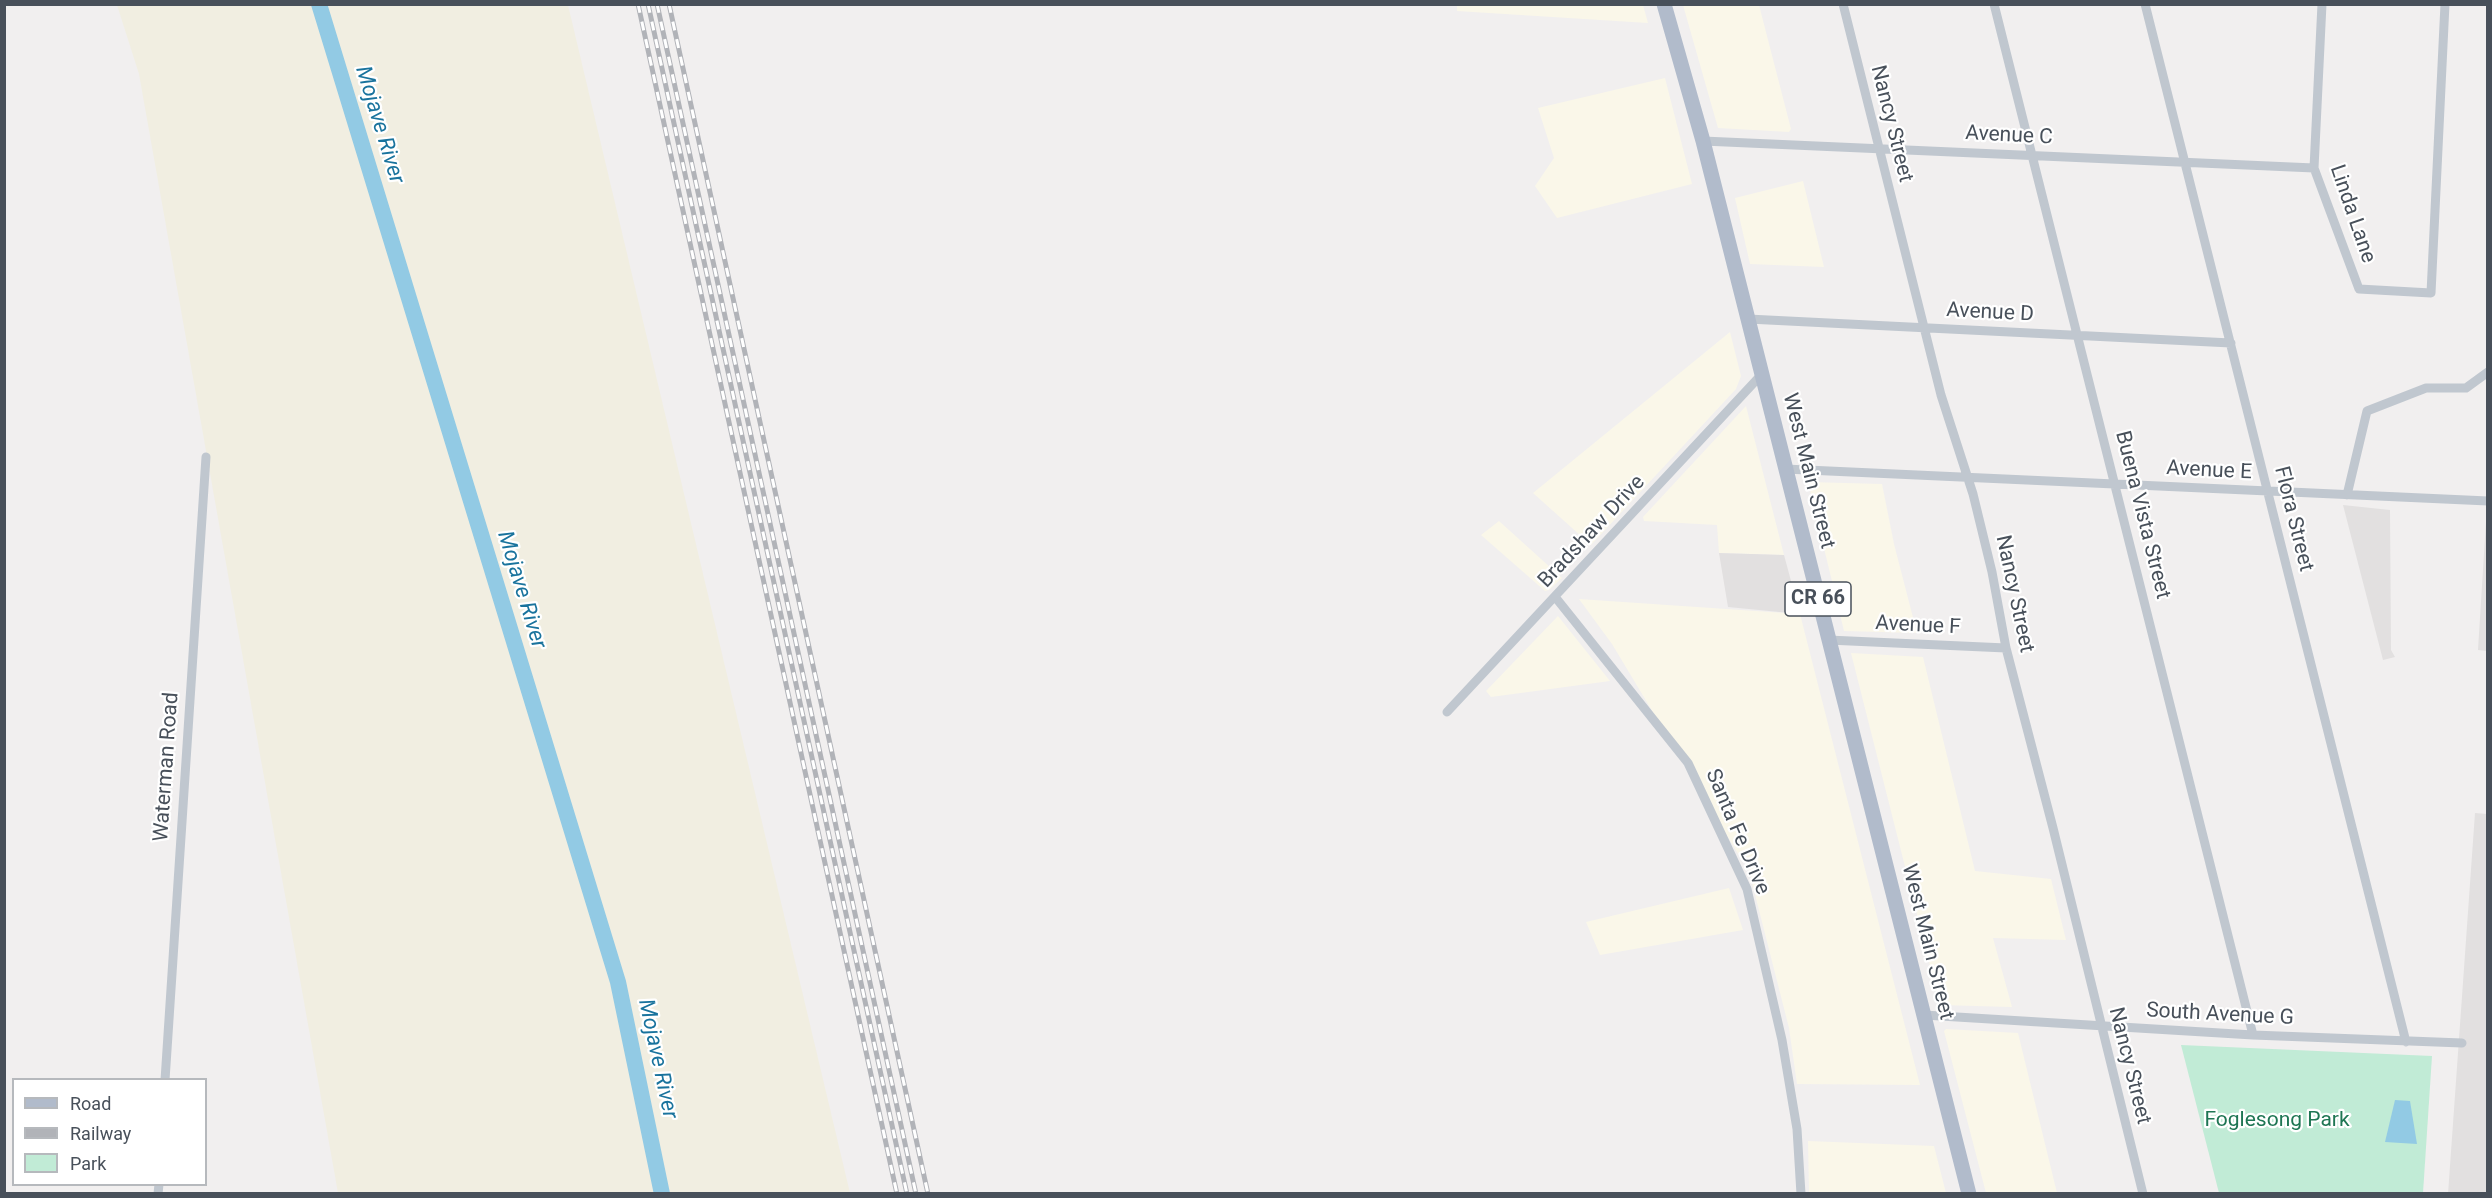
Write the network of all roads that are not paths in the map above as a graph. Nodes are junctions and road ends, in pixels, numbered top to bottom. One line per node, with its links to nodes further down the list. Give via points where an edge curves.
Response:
1 (1664, 4): 7 (main road, West Main Street / CR 66)
2 (1843, 4): 8 (street, Nancy Street)
3 (1994, 4): 9 (street, Buena Vista Street)
4 (2145, 4): 10 (street, Flora Street)
5 (2322, 4): 11 (street, Linda Lane)
6 (2445, 4): 11 (street, Linda Lane, via 2432,292 2359,289)
7 (1703, 141): 8 (street, Avenue C); 12 (main road, West Main Street / CR 66)
8 (1879, 148): 9 (street, Avenue C); 13 (street, Nancy Street)
9 (2032, 156): 10 (street, Avenue C); 14 (street, Buena Vista Street)
10 (2186, 161): 11 (street, Avenue C); 15 (street, Flora Street)
11 (2314, 168)
12 (1748, 319): 13 (street, Avenue D); 17 (main road, West Main Street / CR 66)
13 (1924, 328): 14 (street, Avenue D); 20 (street, Nancy Street)
14 (2076, 335): 15 (street, Avenue D); 21 (street, Buena Vista Street)
15 (2230, 343): 22 (street, Flora Street)
16 (2487, 372): 23 (street, via 2466,388 2426,388 2367,411)
17 (1762, 374): 19 (main road, West Main Street / CR 66); 25 (street, Bradshaw Drive)
18 (206, 457): 34 (street, Waterman Road)
19 (1785, 469): 20 (street, Avenue E); 26 (main road, West Main Street / CR 66)
20 (1968, 477): 21 (street, Avenue E); 27 (street, Nancy Street)
21 (2116, 483): 22 (street, Avenue E); 31 (street, Buena Vista Street)
22 (2268, 492): 23 (street, Avenue E); 32 (street, Flora Street)
23 (2347, 495): 24 (street, Avenue E)
24 (2487, 501)
25 (1556, 598): 28 (street, Bradshaw Drive); 35 (street, Santa Fe Drive, via 1688,763 1747,889 1782,1040 1797,1129)
26 (1828, 640): 27 (street, Avenue F); 29 (main road, West Main Street / CR 66)
27 (2006, 648): 30 (street, Nancy Street)
28 (1447, 712)
29 (1924, 1015): 30 (street, South Avenue G); 36 (main road, West Main Street / CR 66)
30 (2101, 1027): 31 (street, South Avenue G); 37 (street, Nancy Street)
31 (2253, 1035): 32 (street, South Avenue G)
32 (2406, 1042): 33 (street, South Avenue G)
33 (2462, 1043)
34 (165, 1078)
35 (1801, 1194)
36 (1969, 1194)
37 (2143, 1194)

